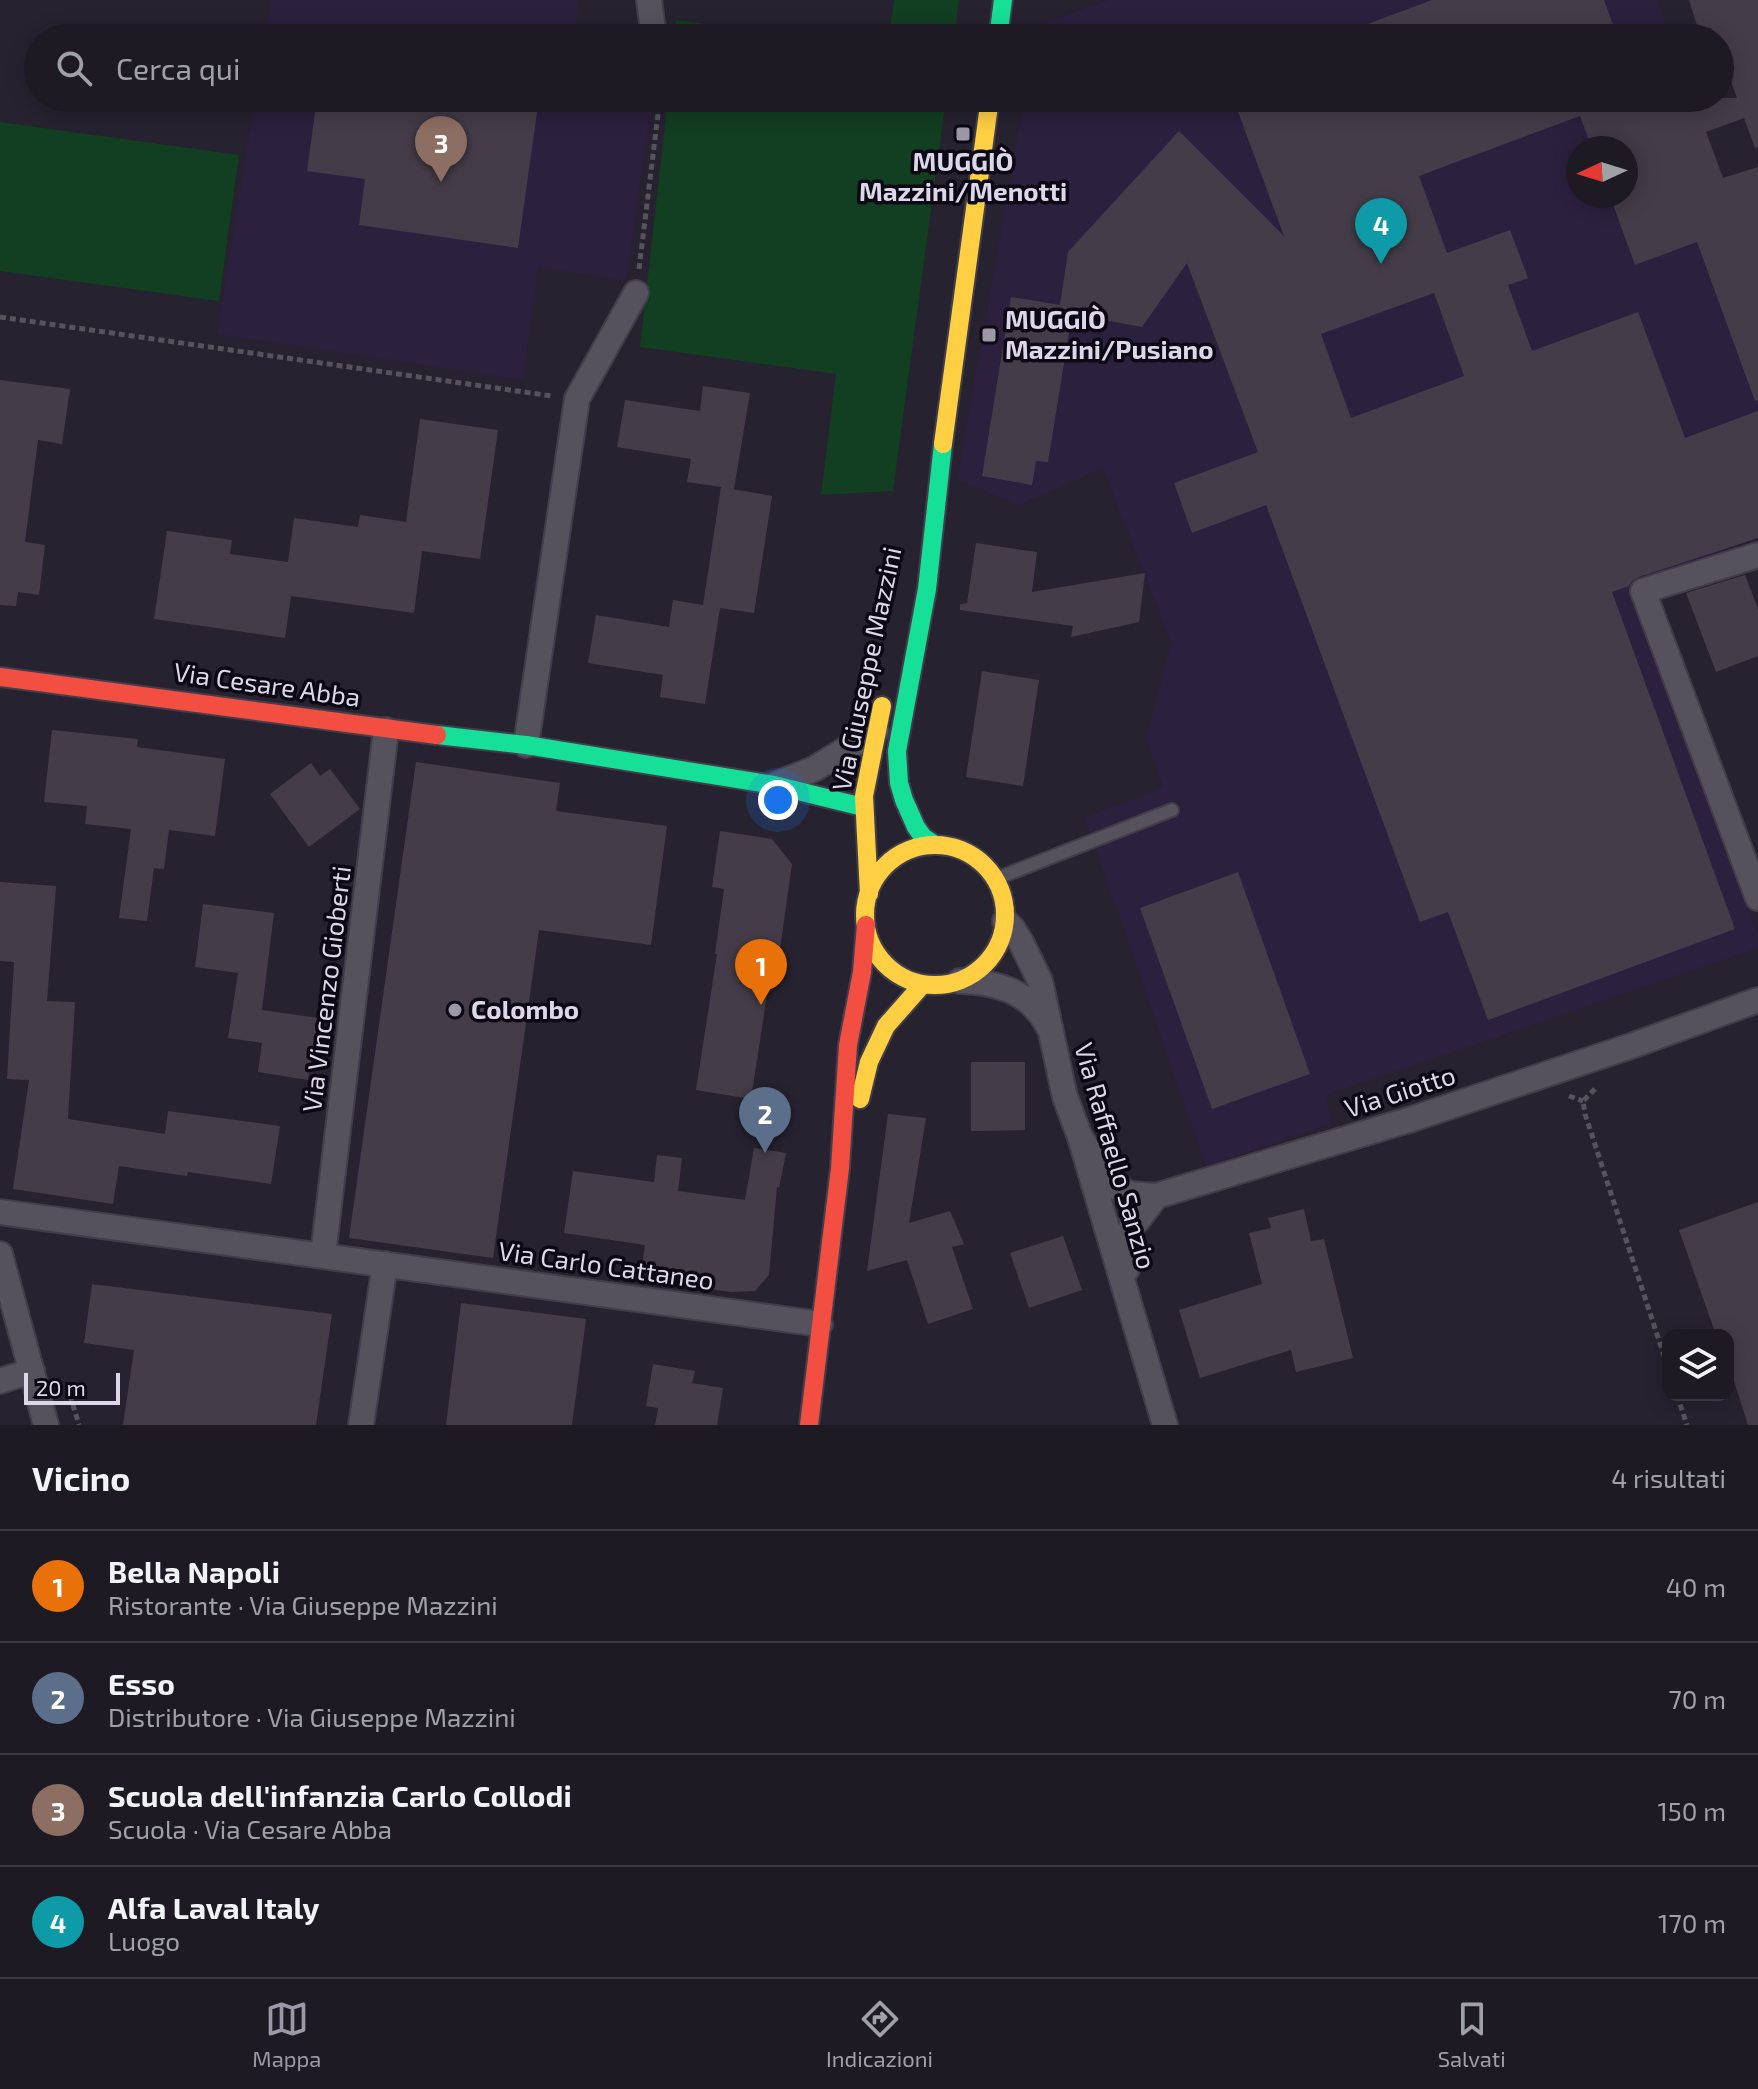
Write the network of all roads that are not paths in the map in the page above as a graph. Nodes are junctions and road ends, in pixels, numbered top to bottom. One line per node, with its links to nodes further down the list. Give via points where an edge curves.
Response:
1 (649, 0): 3 (street)
2 (1003, 0): 4 (main road)
3 (652, 24)
4 (1000, 24)
5 (988, 112): 7 (main road, Via Giuseppe Mazzini)
6 (636, 293): 14 (street, via 577,399)
7 (941, 457): 9 (main road, Via Giuseppe Mazzini); 18 (main road, Via Giuseppe Mazzini, via 927,589 897,751 908,811 923,837)
8 (1758, 555): 21 (street, via 1643,591)
9 (908, 594)
10 (0, 677): 12 (main road, Via Cesare Abba)
11 (886, 685): 13 (main road, Via Giuseppe Mazzini)
12 (386, 730): 14 (main road, Via Cesare Abba); 33 (street, Via Vincenzo Gioberti)
13 (876, 731): 15 (street, via 814,769); 16 (main road, Via Giuseppe Mazzini)
14 (526, 745): 15 (main road, Via Cesare Abba)
15 (774, 785): 16 (main road, Via Cesare Abba)
16 (863, 807): 20 (main road, Via Giuseppe Mazzini)
17 (1172, 810): 19 (lane)
18 (935, 845): 19 (main road, via 975,857); 20 (main road, via 897,856 878,875)
19 (995, 879): 22 (main road, via 1005,903)
20 (869, 894): 23 (main road)
21 (1758, 898)
22 (1005, 921): 24 (main road, via 993,956); 27 (street, Via Raffaello Sanzio, via 1040,981)
23 (866, 925): 25 (main road, via 885,964); 29 (main road, via 848,1045)
24 (960, 981): 25 (main road); 27 (street, Via Raffaello Sanzio, via 997,984 1018,993)
25 (923, 984): 29 (main road, via 875,1047)
26 (1758, 1000): 30 (street, Via Giotto, via 1420,1116)
27 (1050, 1032): 28 (street, Via Raffaello Sanzio)
28 (1080, 1137): 30 (street, Via Giotto, via 1109,1183 1130,1194); 35 (street, Via Raffaello Sanzio)
29 (840, 1168): 36 (main road)
30 (1156, 1196): 35 (street, Via Raffaello Sanzio, via 1133,1222 1127,1238)
31 (0, 1212): 33 (street, Via Carlo Cattaneo)
32 (0, 1254): 37 (street)
33 (323, 1255): 34 (street, Via Carlo Cattaneo)
34 (385, 1264): 36 (street, Via Carlo Cattaneo); 40 (street)
35 (1127, 1295): 42 (street, Via Raffaello Sanzio)
36 (820, 1324): 41 (main road)
37 (32, 1371): 38 (street); 39 (street)
38 (0, 1381)
39 (46, 1425)
40 (361, 1425)
41 (809, 1425)
42 (1165, 1425)

